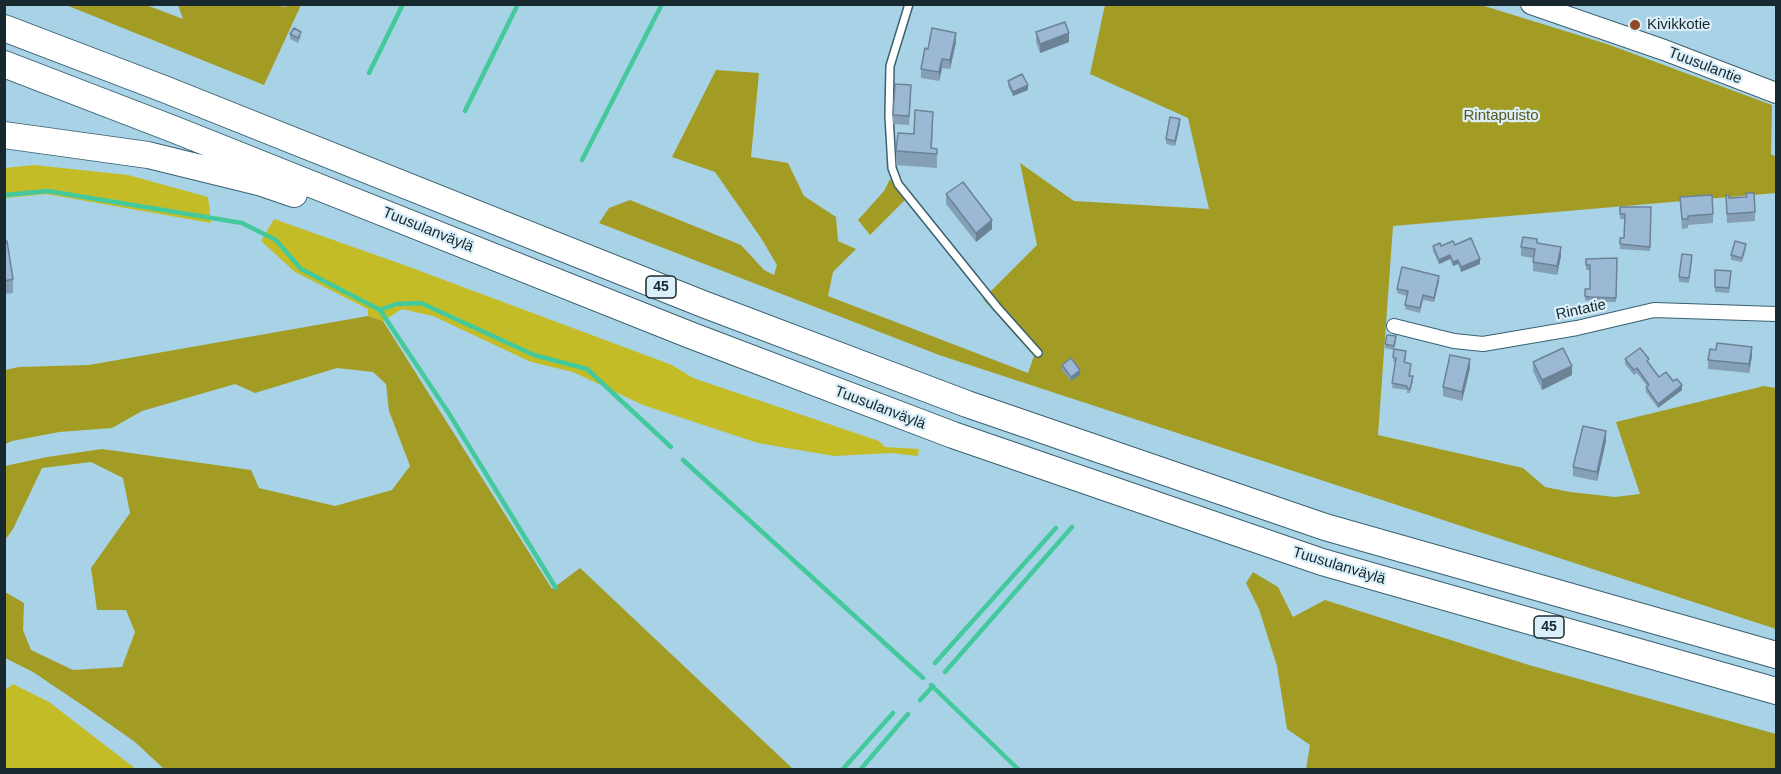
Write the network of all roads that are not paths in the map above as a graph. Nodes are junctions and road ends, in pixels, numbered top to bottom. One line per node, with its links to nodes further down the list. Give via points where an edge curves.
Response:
1 (909, 4): 14 (lane, via 890,66 892,168 898,184)
2 (1534, 5): 7 (main road, Tuusulantie)
3 (4, 14): 6 (highway)
4 (4, 28): 6 (highway, 45)
5 (4, 64): 11 (highway, Tuusulanväylä / 45)
6 (164, 89): 15 (highway, 45, via 967,404 1325,527)
7 (1776, 93)
8 (4, 135): 10 (highway)
9 (4, 145): 10 (highway)
10 (67, 145): 11 (highway, via 189,164 321,203)
11 (419, 226): 16 (highway, Tuusulanväylä / 45, via 953,435 1311,558)
12 (1776, 314): 13 (street, Rintatie, via 1654,310 1483,344)
13 (1394, 326)
14 (1038, 353)
15 (1776, 655)
16 (1776, 691)

